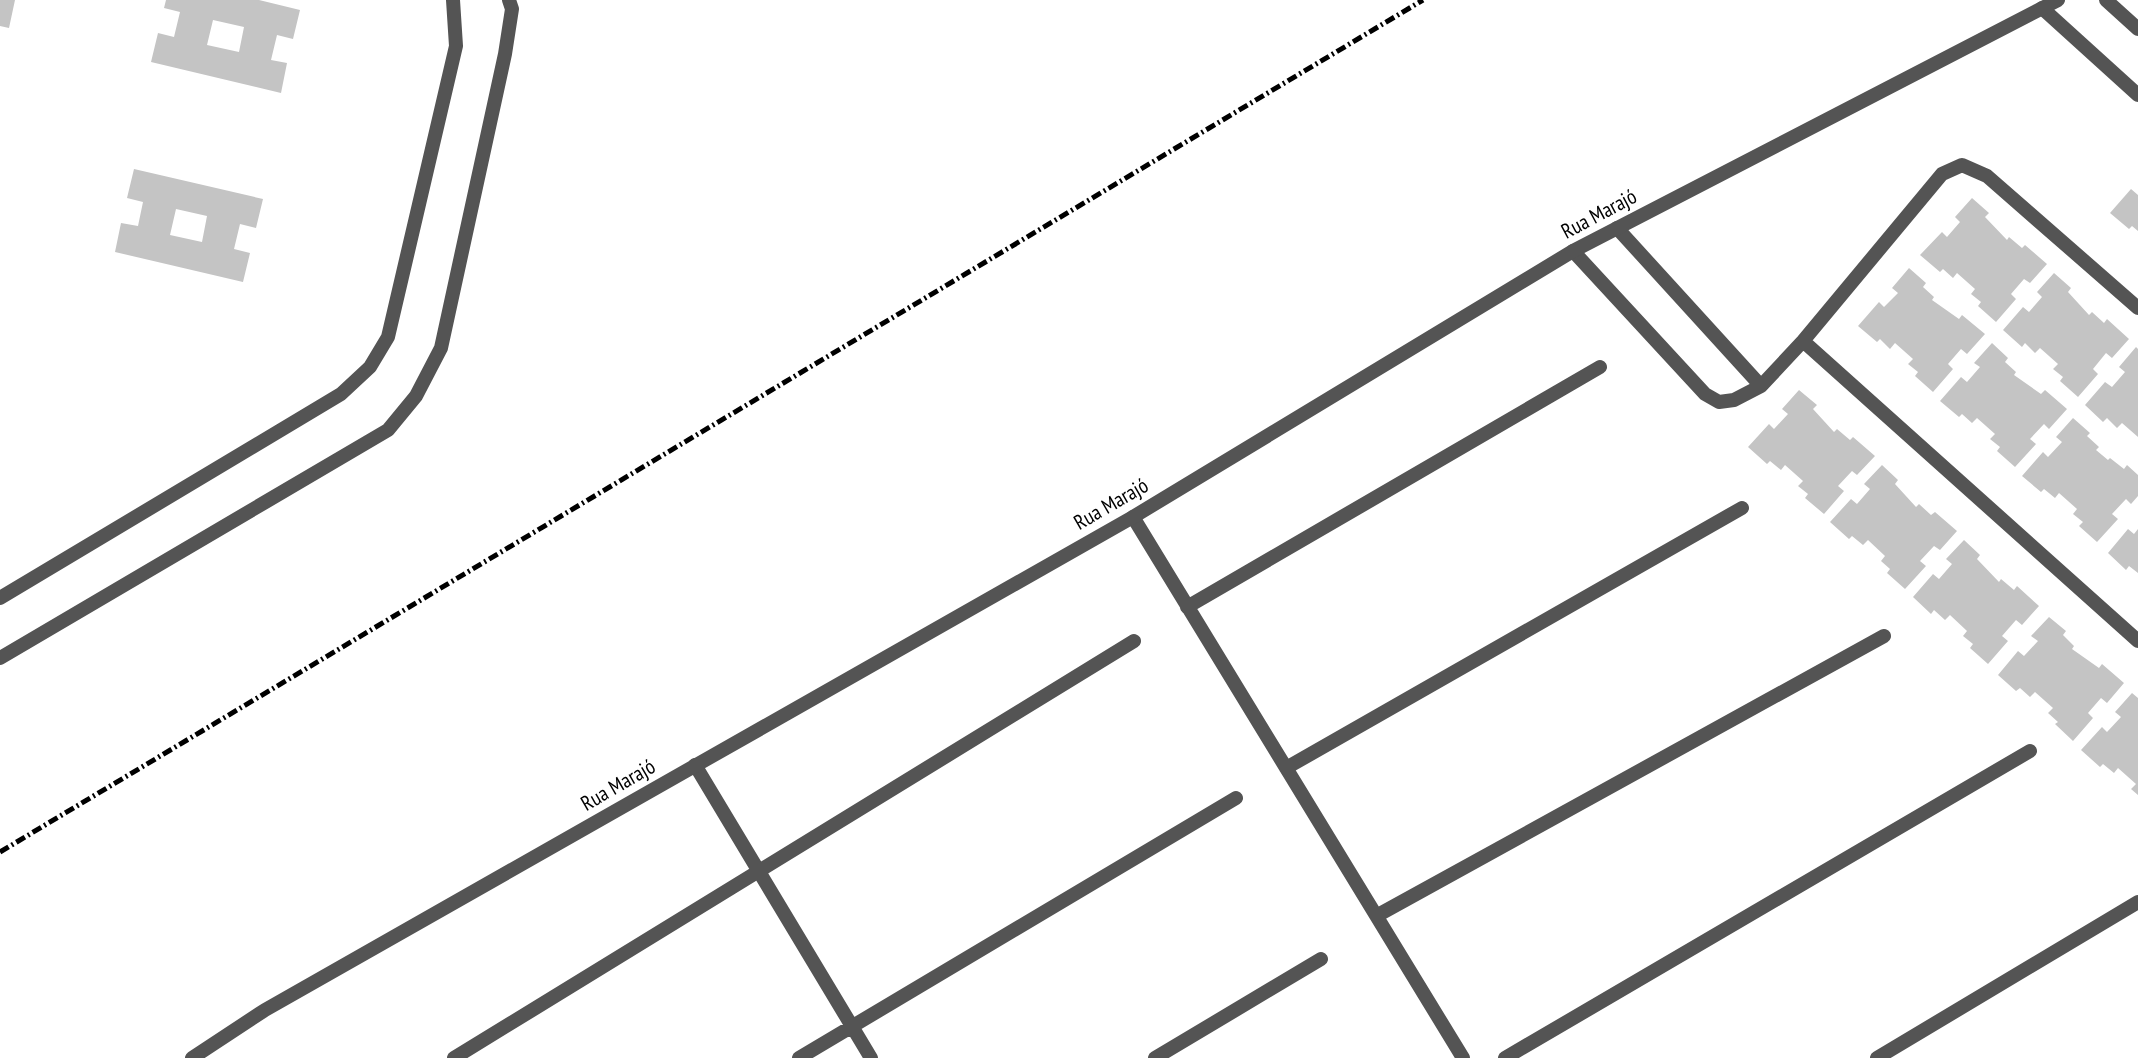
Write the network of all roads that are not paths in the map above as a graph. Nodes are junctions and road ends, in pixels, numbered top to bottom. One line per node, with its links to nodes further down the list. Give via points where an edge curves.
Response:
1 (453, 0): 16 (street, via 456,46 388,337 370,367 341,394)
2 (509, 0): 21 (street, via 512,9 505,54 441,348 416,396 388,430)
3 (2058, 0): 5 (street, Rua Marajó)
4 (2106, 0): 6 (street)
5 (2042, 8): 7 (street); 8 (street, Rua Marajó)
6 (2138, 29)
7 (2138, 95)
8 (1617, 228): 9 (street, Rua Marajó); 13 (street)
9 (1573, 251): 13 (street, via 1705,394 1719,402 1734,400); 15 (street, Rua Marajó)
10 (2138, 308): 11 (street, via 1987,176 1962,165 1942,174)
11 (1803, 341): 13 (street); 20 (street)
12 (1600, 367): 17 (street)
13 (1761, 386)
14 (1742, 508): 24 (street)
15 (1133, 517): 17 (street); 23 (street, Rua Marajó)
16 (0, 598)
17 (1187, 607): 24 (street)
18 (1884, 636): 28 (street)
19 (1135, 641): 26 (street)
20 (2138, 641)
21 (0, 658)
22 (2030, 751): 37 (street)
23 (695, 765): 26 (street); 31 (street, Rua Marajó, via 265,1010)
24 (1286, 768): 28 (street)
25 (1236, 798): 30 (street)
26 (758, 870): 30 (street); 32 (street)
27 (2138, 902): 38 (street)
28 (1378, 915): 36 (street)
29 (1321, 959): 35 (street)
30 (853, 1027): 33 (street); 34 (street)
31 (192, 1058)
32 (453, 1058)
33 (799, 1058)
34 (871, 1058)
35 (1155, 1058)
36 (1463, 1058)
37 (1505, 1058)
38 (1877, 1058)

